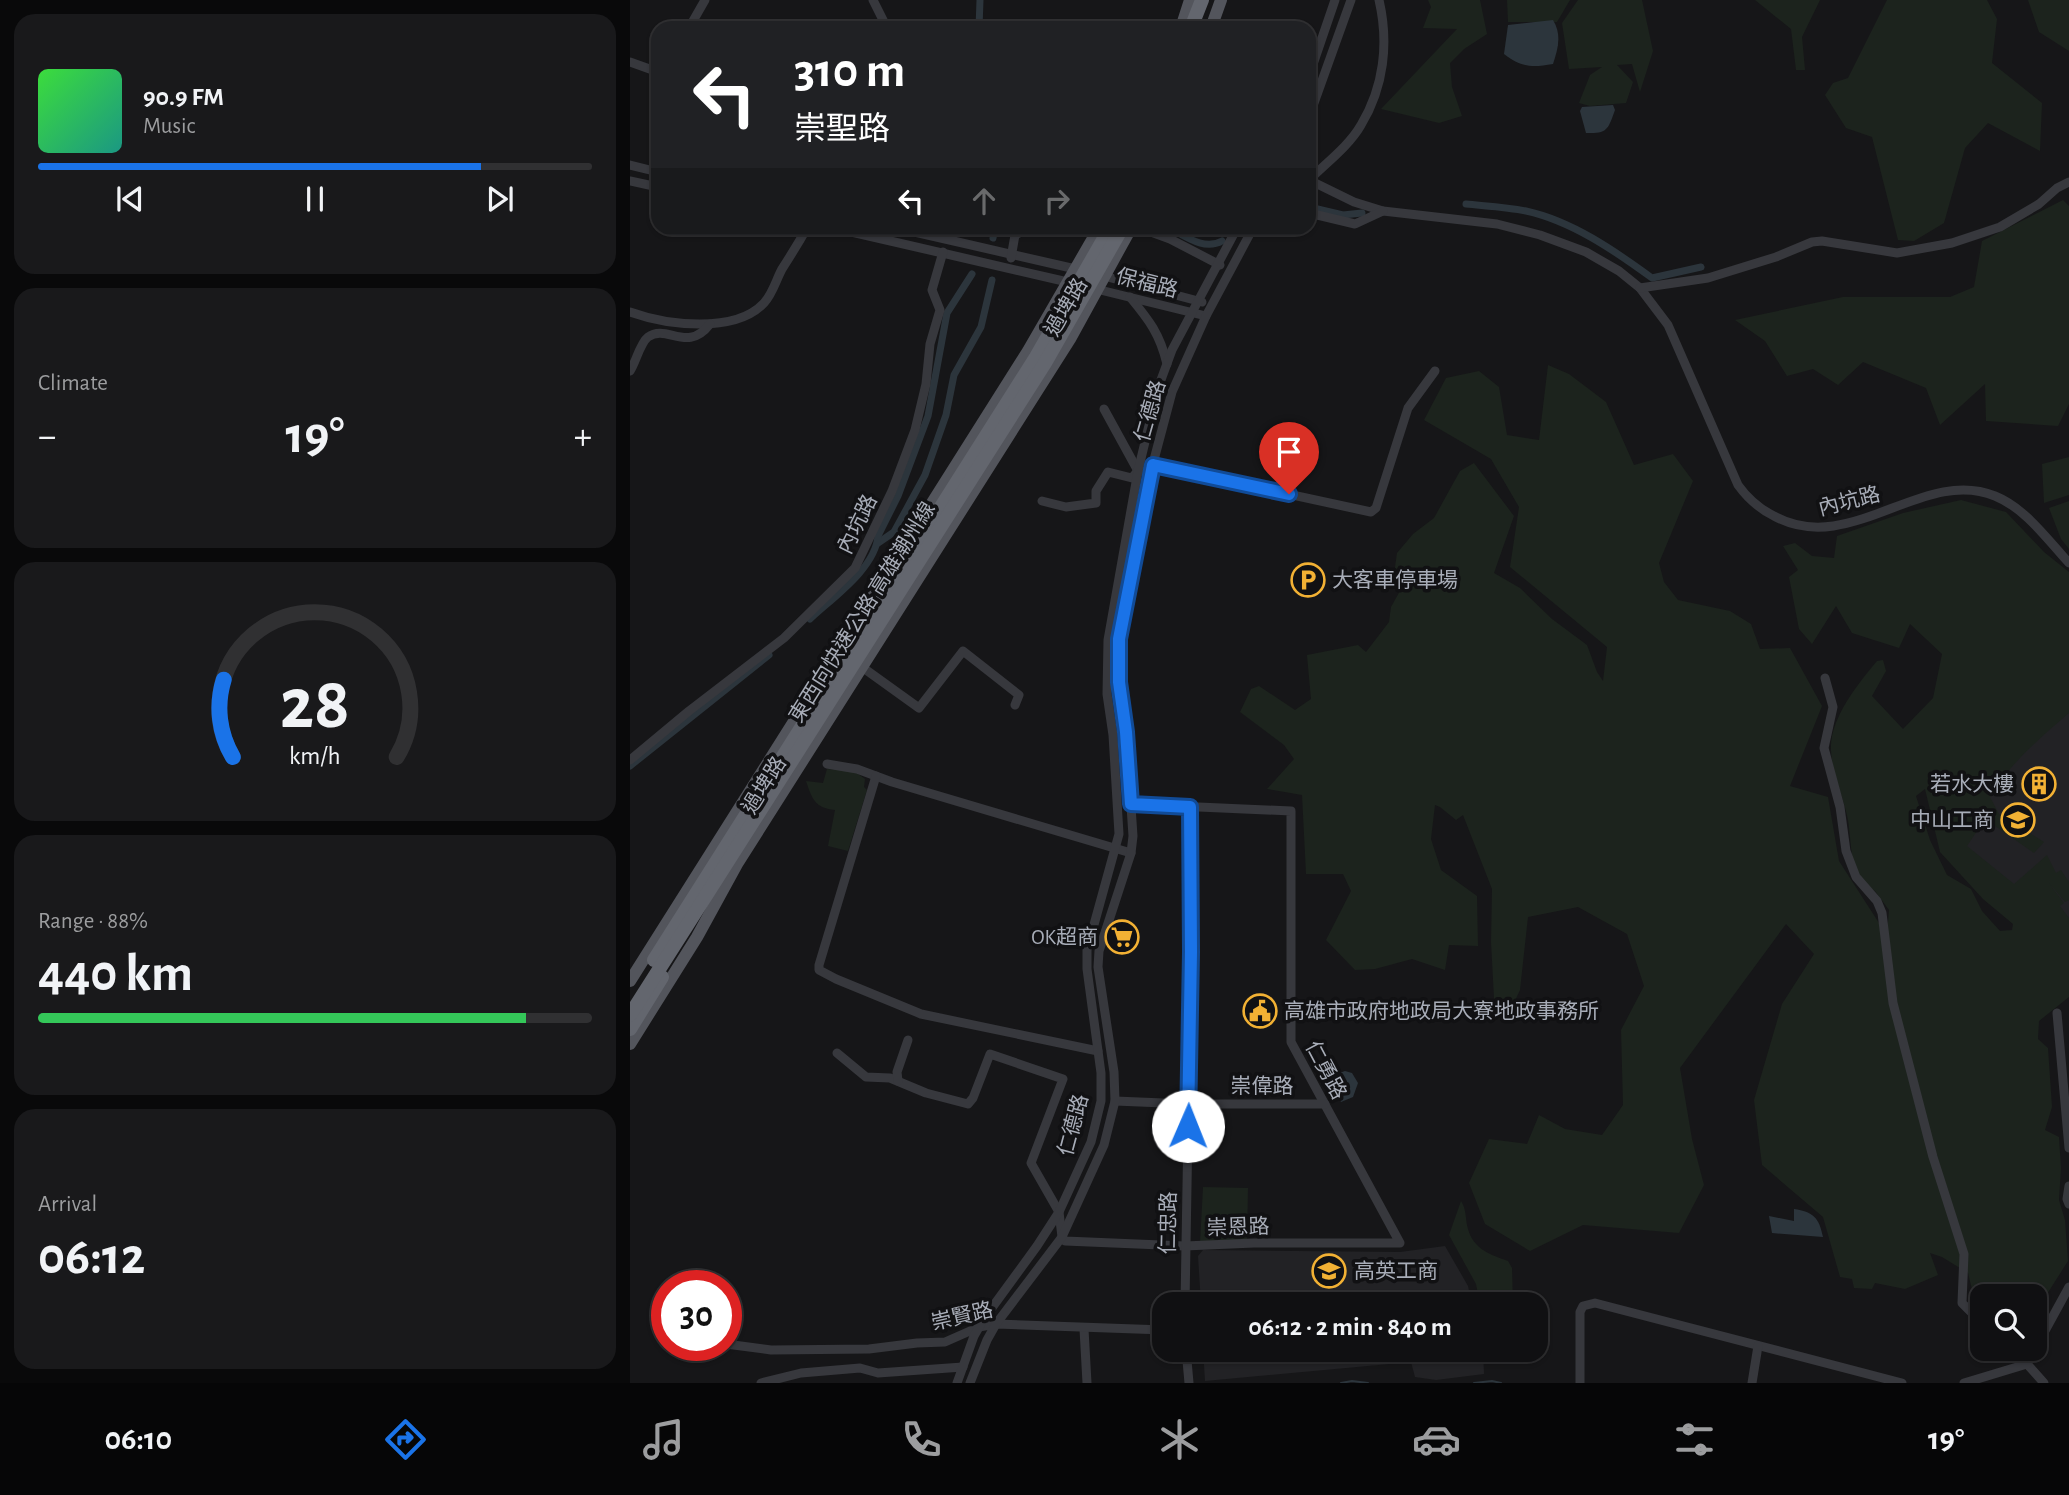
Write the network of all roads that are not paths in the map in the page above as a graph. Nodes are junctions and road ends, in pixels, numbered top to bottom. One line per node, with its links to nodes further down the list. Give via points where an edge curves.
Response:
1 (705, 0): 10 (street)
2 (873, 0): 11 (street)
3 (1190, 0): 12 (main road)
4 (1202, 0): 13 (highway)
5 (1211, 0): 14 (highway)
6 (1221, 0): 15 (main road)
7 (1335, 0): 16 (street)
8 (1351, 0): 19 (street)
9 (1379, 0): 22 (street, via 1384,58 1376,91 1361,126)
10 (692, 21)
11 (884, 21)
12 (1183, 21)
13 (1194, 21)
14 (1204, 21)
15 (1214, 21)
16 (1316, 56)
17 (630, 62): 18 (street)
18 (651, 70)
19 (1316, 98)
20 (630, 165): 21 (street)
21 (651, 170)
22 (1316, 173)
23 (630, 181): 26 (street)
24 (2069, 182): 48 (street, via 2000,227 1952,243 1897,253 1812,242 1708,278)
25 (1316, 183): 27 (street, 內坑路)
26 (651, 186)
27 (1383, 211): 28 (street, 內坑路, via 1355,224); 48 (street, 內坑路, via 1497,224 1540,235 1601,260)
28 (1316, 215)
29 (803, 235): 56 (street, via 764,303 732,322)
30 (866, 235): 40 (street, 保福路)
31 (928, 235): 41 (street, 保福路)
32 (1012, 235): 41 (street)
33 (1095, 235): 44 (main road, 過埤路)
34 (1106, 235): 77 (highway, 東西向快速公路 高雄潮州線, bridge, via 1036,357)
35 (1118, 235): 75 (highway, 東西向快速公路 高雄潮州線, bridge, via 1045,363)
36 (1127, 235): 46 (main road, 過埤路)
37 (1159, 235): 42 (street)
38 (1233, 235): 42 (street)
39 (1248, 235): 45 (street)
40 (943, 252): 43 (street, 保福路); 68 (street, 內坑路, via 932,290 940,310 915,430 855,568 784,638)
41 (1013, 254): 43 (street); 44 (street, 保福路)
42 (1217, 264): 45 (street); 51 (street)
43 (1009, 267): 47 (street, 保福路)
44 (1075, 269): 46 (street, 保福路); 47 (main road, 過埤路)
45 (1230, 271): 52 (street)
46 (1105, 277): 49 (main road, 過埤路); 51 (street, 保福路)
47 (1068, 282): 49 (street, 保福路); 76 (main road, 過埤路)
48 (1640, 288): 64 (street, 內坑路, via 1668,325 1738,485 1756,506 1783,521 1820,528 1842,526 1958,489 1992,494 2026,517)
49 (1098, 289): 50 (street, 保福路); 65 (main road, 過埤路)
50 (1130, 297): 54 (street, 保福路); 57 (street, via 1160,337)
51 (1198, 301): 52 (street, 保福路); 54 (street)
52 (1212, 305): 55 (street)
53 (630, 312): 56 (street)
54 (1191, 312): 55 (street, 保福路); 57 (street, 仁德路)
55 (1206, 316): 61 (street, 仁德路, via 1172,393)
56 (710, 324): 58 (street, via 693,338 655,334 646,338)
57 (1167, 363): 62 (street, 仁德路)
58 (630, 371)
59 (1435, 371): 61 (street, via 1408,408 1371,512)
60 (1104, 409): 62 (street)
61 (1152, 468): 62 (street); 71 (street, 仁德路, via 1119,639)
62 (1138, 471): 63 (street, via 1132,478 1108,472 1096,492 1096,503 1066,507); 73 (street, 仁德路, via 1108,640 1107,694 1119,834)
63 (1042, 501)
64 (2069, 563)
65 (862, 667): 67 (street, via 919,708 963,651 1019,695); 82 (main road, 過埤路)
66 (1825, 678): 100 (street, via 1833,707 1824,748 1846,851 1856,877 1882,913 1892,1003 1964,1254 1962,1303)
67 (1015, 705)
68 (630, 760)
69 (827, 764): 70 (street)
70 (876, 776): 73 (street); 83 (street, via 819,970 921,1014)
71 (1131, 804): 72 (street); 74 (street, 仁德路)
72 (1190, 807): 88 (street, 仁忠路); 89 (street, 仁勇路, via 1291,811 1291,1042)
73 (1116, 848): 74 (street); 83 (street, 仁德路, via 1087,950)
74 (1131, 853): 87 (street, 仁德路, via 1099,951)
75 (730, 860): 79 (highway, 東西向快速公路 高雄潮州線, bridge); 80 (highway, bridge)
76 (630, 981)
77 (630, 999)
78 (2057, 1013): 86 (street)
79 (630, 1015)
80 (630, 1029)
81 (908, 1040): 85 (street)
82 (630, 1044)
83 (1098, 1051): 93 (street, 仁德路, via 1101,1101 1091,1142)
84 (837, 1053): 85 (street, via 866,1077)
85 (898, 1081): 93 (street, via 968,1104 990,1054 1063,1079 1031,1163)
86 (2067, 1097): 90 (street)
87 (1115, 1101): 88 (street, 崇偉路); 94 (street, 仁德路, via 1104,1145)
88 (1188, 1104): 89 (street, 崇偉路); 96 (street, 仁忠路)
89 (1325, 1104): 95 (street, 仁勇路)
90 (2069, 1148)
91 (2069, 1186): 92 (street)
92 (2069, 1204)
93 (1059, 1212): 94 (street); 102 (street, 仁德路)
94 (1062, 1237): 96 (street, 崇恩路, via 1065,1241); 101 (street, 仁德路)
95 (1400, 1243): 96 (street, 崇恩路)
96 (1185, 1246): 98 (street, 仁忠路)
97 (2069, 1287): 99 (street)
98 (1185, 1292)
99 (2065, 1301): 104 (street)
100 (1970, 1311)
101 (996, 1324): 102 (street, 崇賢路); 103 (street, 崇賢路); 114 (street, 仁德路)
102 (979, 1327): 106 (street, 崇賢路, via 945,1342 869,1349); 111 (street, 仁德路)
103 (1084, 1329): 105 (street, 崇賢路); 115 (street)
104 (2047, 1329)
105 (1152, 1330)
106 (742, 1346)
107 (1758, 1346): 117 (street, via 1595,1303 1583,1306); 118 (street); 119 (street)
108 (2028, 1361): 110 (street)
109 (1187, 1362): 116 (street)
110 (2027, 1364): 120 (street); 121 (street)
111 (962, 1367): 112 (street, via 878,1373 860,1368 802,1373); 113 (street, 仁德路)
112 (761, 1383)
113 (957, 1383)
114 (970, 1383)
115 (1087, 1383)
116 (1189, 1383)
117 (1580, 1383)
118 (1752, 1383)
119 (1902, 1383)
120 (1964, 1383)
121 (2044, 1383)

